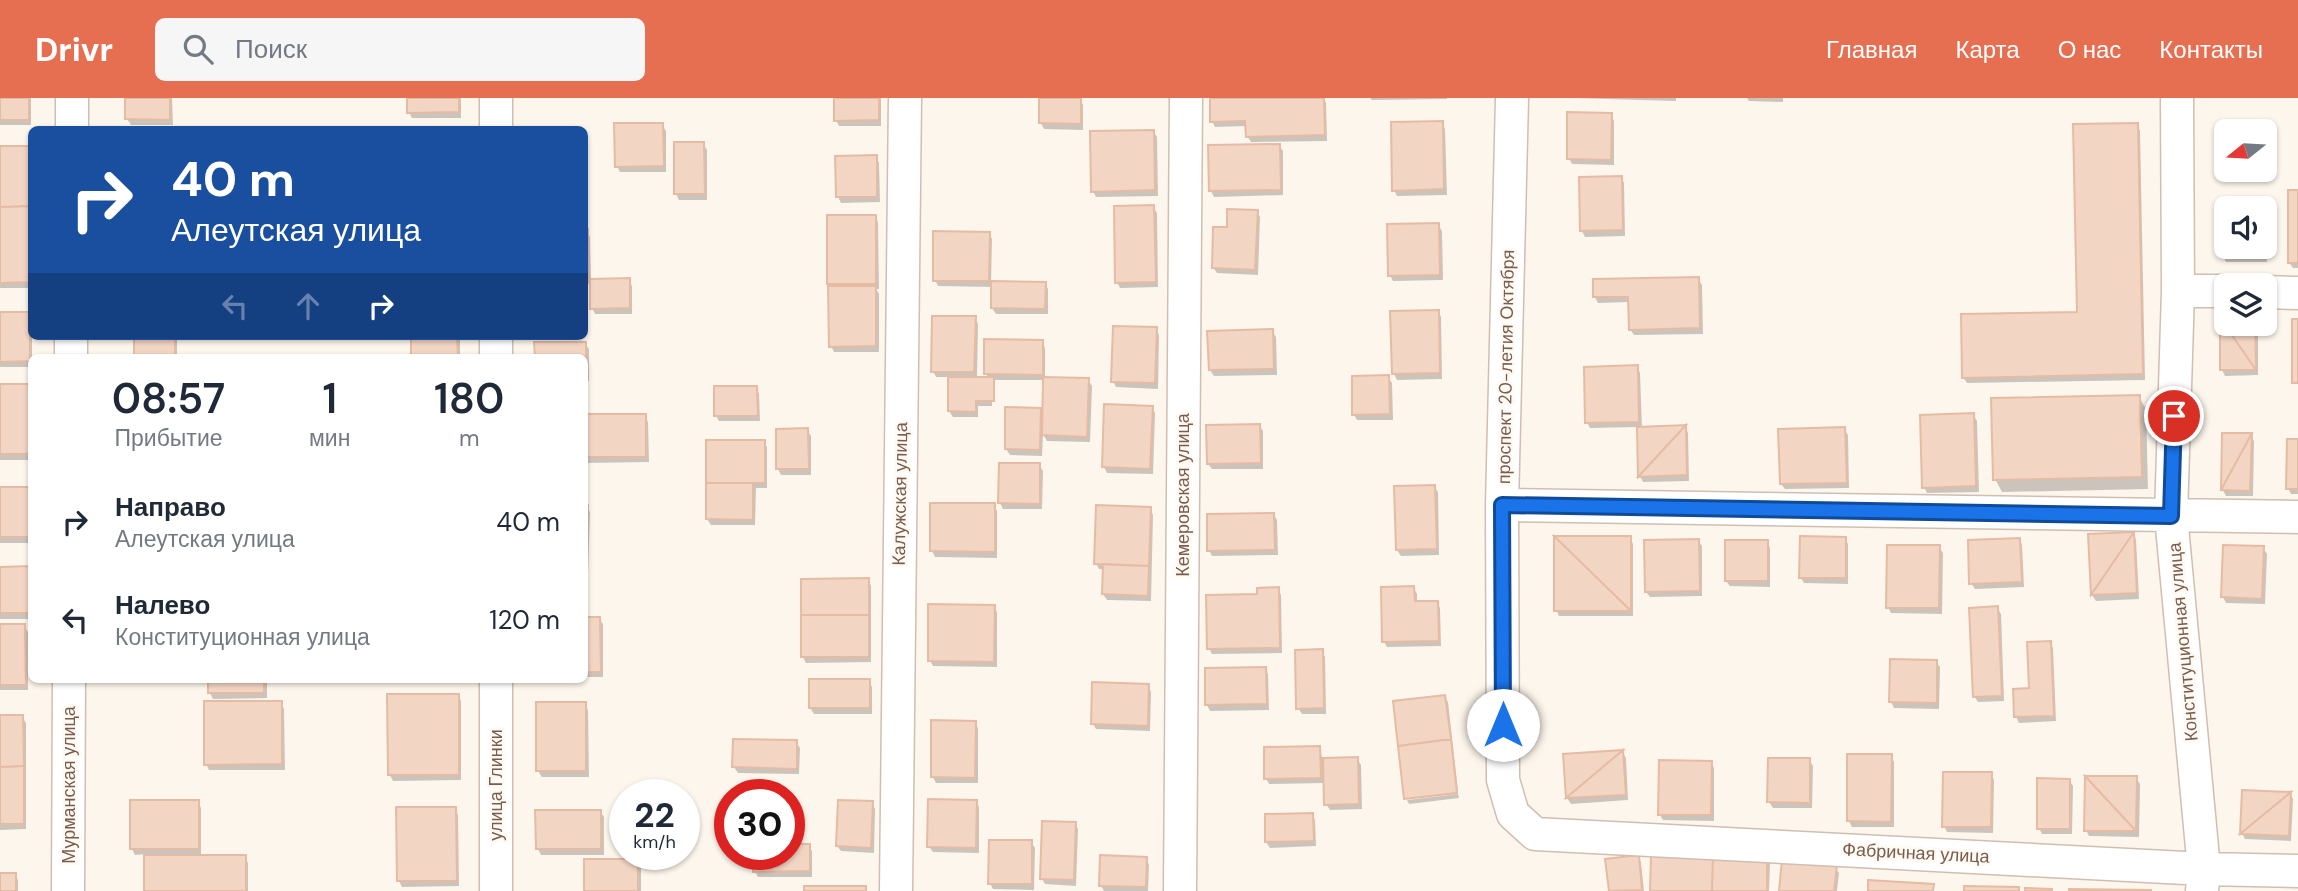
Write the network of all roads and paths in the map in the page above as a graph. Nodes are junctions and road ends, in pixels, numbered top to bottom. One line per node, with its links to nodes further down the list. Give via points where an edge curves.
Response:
1 (72, 98): 7 (street)
2 (496, 98): 8 (street)
3 (905, 98): 23 (street, Калужская улица)
4 (1186, 98): 24 (street, Кемеровская улица)
5 (1512, 98): 13 (street, проспект 20-летия Октября)
6 (2177, 98): 9 (street, Конституционная улица)
7 (72, 126)
8 (496, 126)
9 (2178, 291): 10 (street); 14 (street, Конституционная улица)
10 (2214, 291)
11 (2277, 292): 12 (street)
12 (2298, 293)
13 (1502, 505): 14 (street); 18 (street, проспект 20-летия Октября, via 1503,780 1513,814)
14 (2171, 516): 15 (street); 20 (street, Конституционная улица)
15 (2298, 517)
16 (69, 683): 21 (street, Мурманская улица)
17 (496, 683): 22 (street, улица Глинки)
18 (1535, 834): 20 (street, Фабричная улица)
19 (2298, 871): 20 (street, Фабричная улица)
20 (2203, 880)
21 (68, 891)
22 (496, 891)
23 (896, 891)
24 (1180, 891)

